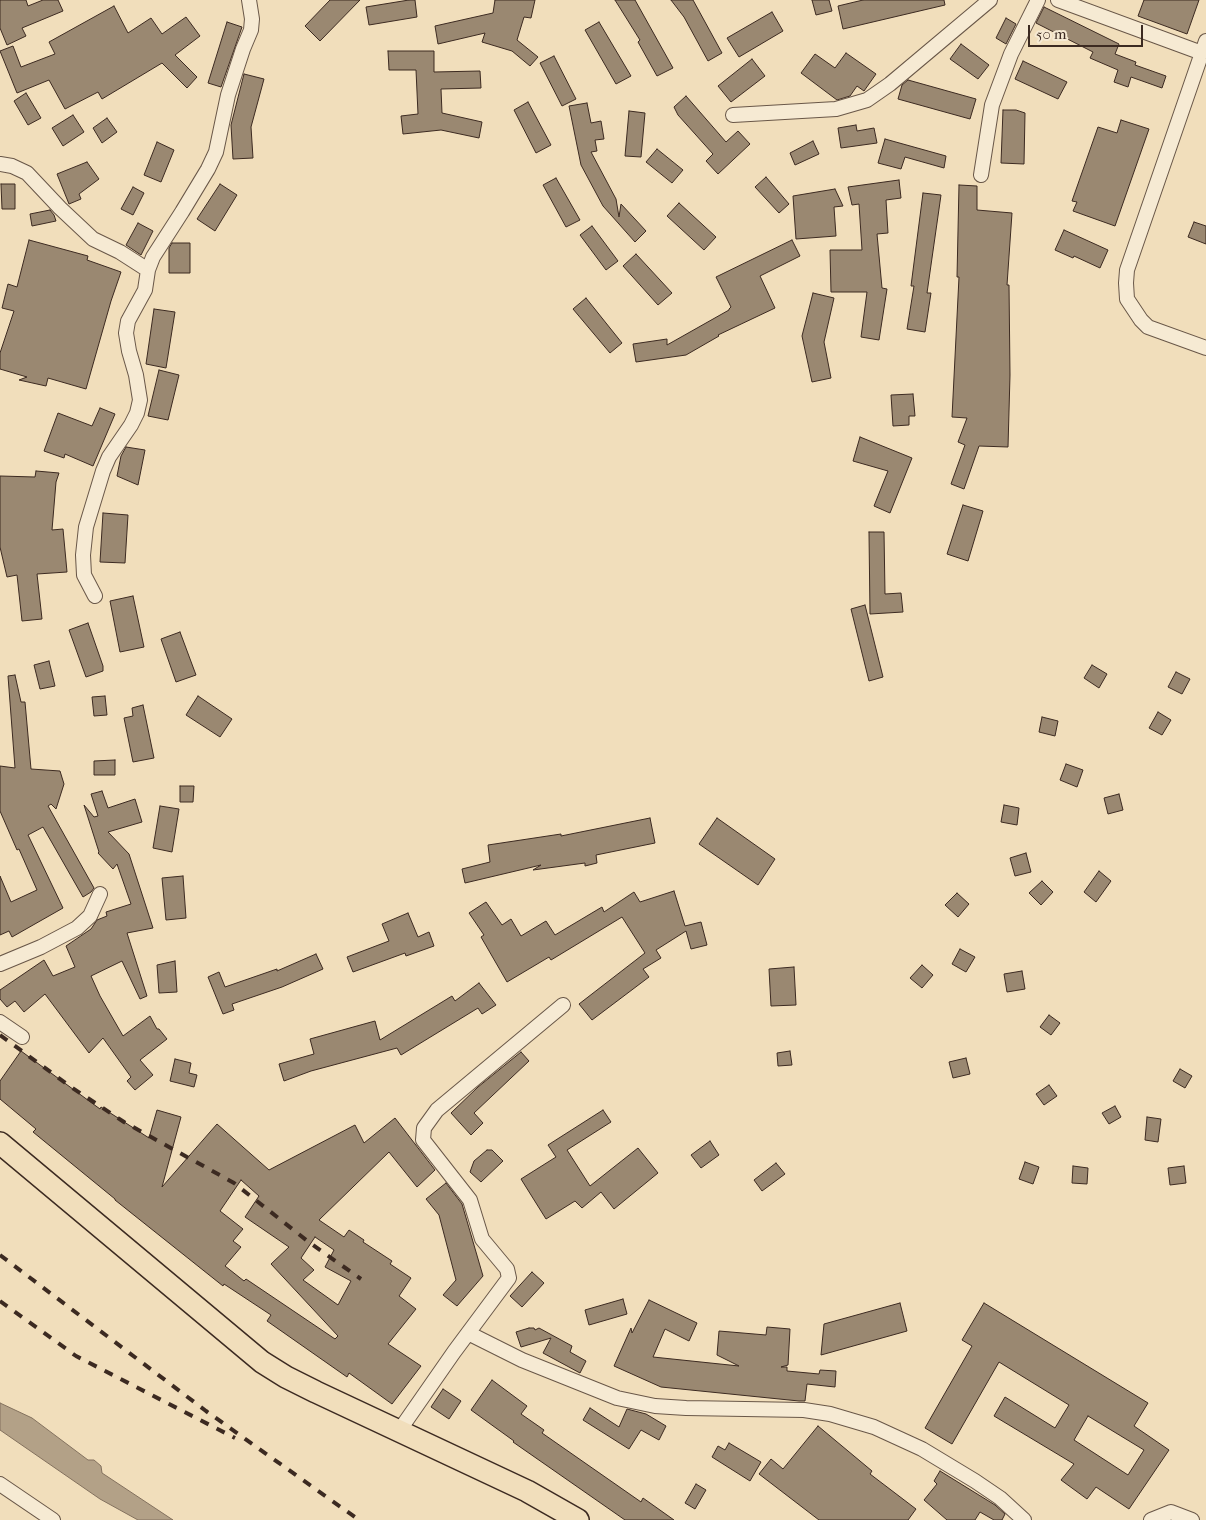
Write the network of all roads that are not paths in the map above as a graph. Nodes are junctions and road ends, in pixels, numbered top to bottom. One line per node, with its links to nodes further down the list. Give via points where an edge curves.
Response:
1 (249, 0): 9 (street, via 251,30 228,95 216,152)
2 (990, 0): 6 (street, via 867,100 836,109)
3 (1038, 0): 8 (street, via 1011,54 992,105)
4 (1058, 0): 5 (street)
5 (1204, 47): 10 (street, via 1127,270 1126,283 1127,299 1148,327)
6 (733, 115)
7 (0, 164): 9 (street, via 27,173 93,238)
8 (981, 175)
9 (148, 270): 11 (street, via 145,290 128,321 126,333 140,400 131,424 108,457 86,527 84,575)
10 (1206, 348)
11 (95, 596)
12 (100, 894): 13 (street, via 90,916 77,928)
13 (0, 964)
14 (563, 1005): 18 (street, via 437,1110 424,1128 423,1140 470,1200 482,1239 507,1269 509,1278)
15 (0, 1022): 16 (street)
16 (22, 1037)
17 (0, 1144): 19 (main road, via 262,1362 286,1377)
18 (468, 1333): 19 (street); 23 (street, via 522,1360 617,1398 686,1408 804,1410 874,1427 922,1449 975,1481)
19 (399, 1431): 22 (main road, via 519,1487)
20 (0, 1484): 21 (street)
21 (53, 1520)
22 (578, 1520)
23 (1024, 1520)
24 (1151, 1520): 25 (street, via 1171,1512)
25 (1192, 1520)

